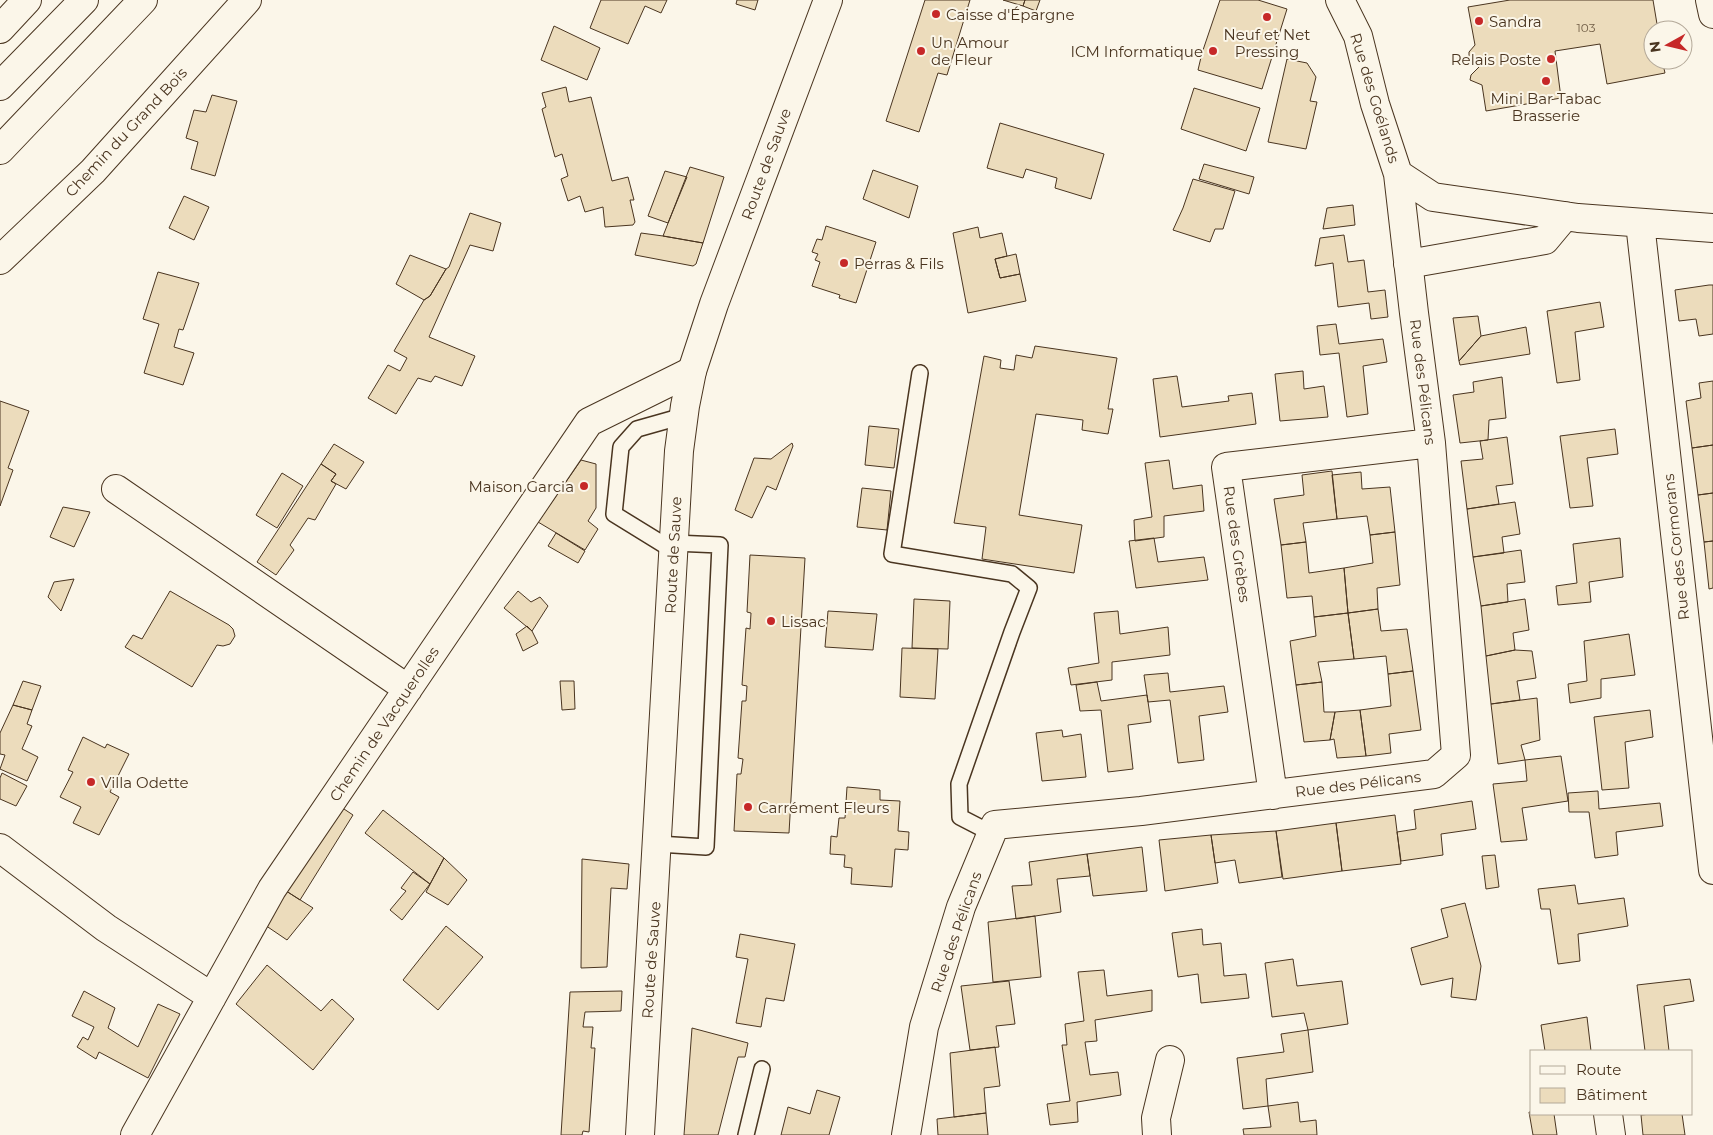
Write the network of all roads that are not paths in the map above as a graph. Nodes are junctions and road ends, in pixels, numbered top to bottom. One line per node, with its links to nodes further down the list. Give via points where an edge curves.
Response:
1 (27, 0): 9 (street)
2 (84, 0): 10 (street)
3 (144, 0): 11 (street)
4 (247, 0): 16 (street, Chemin du Grand Bois, via 92,171)
5 (828, 0): 18 (street, Route de Sauve)
6 (1340, 0): 12 (street, Rue des Goélands, via 1358,36 1375,104)
7 (1710, 0): 8 (street)
8 (1713, 14)
9 (0, 29)
10 (0, 86)
11 (0, 150)
12 (1398, 174): 13 (street, Rue des Goélands, via 1433,197); 17 (street, Rue des Pélicans)
13 (1566, 216): 14 (street, Rue des Goélands); 17 (street, via 1545,240)
14 (1640, 223): 15 (street, Rue des Goélands); 29 (street, Rue des Cormorans)
15 (1713, 228)
16 (0, 260)
17 (1408, 264): 21 (street, Rue des Pélicans)
18 (692, 371): 20 (street, Route de Sauve); 24 (street, Chemin de Vacquerolles, via 589,422)
19 (920, 373): 26 (lane, via 892,554 1012,574 1029,588 960,784 960,817)
20 (683, 416): 23 (street, Route de Sauve); 23 (lane, via 637,429 621,447 614,514)
21 (1431, 443): 25 (street, Rue des Pélicans, via 1456,754 1434,774); 25 (street, Rue des Grèbes, via 1226,467)
22 (116, 489): 24 (street)
23 (674, 547): 27 (street, Route de Sauve); 27 (lane, via 720,545 706,847)
24 (408, 689): 30 (street, Chemin de Vacquerolles, via 272,888)
25 (1273, 795): 26 (street, Rue des Pélicans, via 995,825)
26 (991, 833): 37 (street, Rue des Pélicans, via 961,907 924,1027)
27 (658, 844): 35 (street, Route de Sauve)
28 (0, 848): 30 (street, via 106,928)
29 (1713, 870)
30 (212, 997): 34 (street, Chemin de Vacquerolles)
31 (1170, 1060): 38 (street, via 1156,1118)
32 (762, 1069): 36 (lane)
33 (1608, 1115): 39 (street)
34 (135, 1135)
35 (640, 1135)
36 (746, 1135)
37 (906, 1135)
38 (1157, 1135)
39 (1611, 1135)

